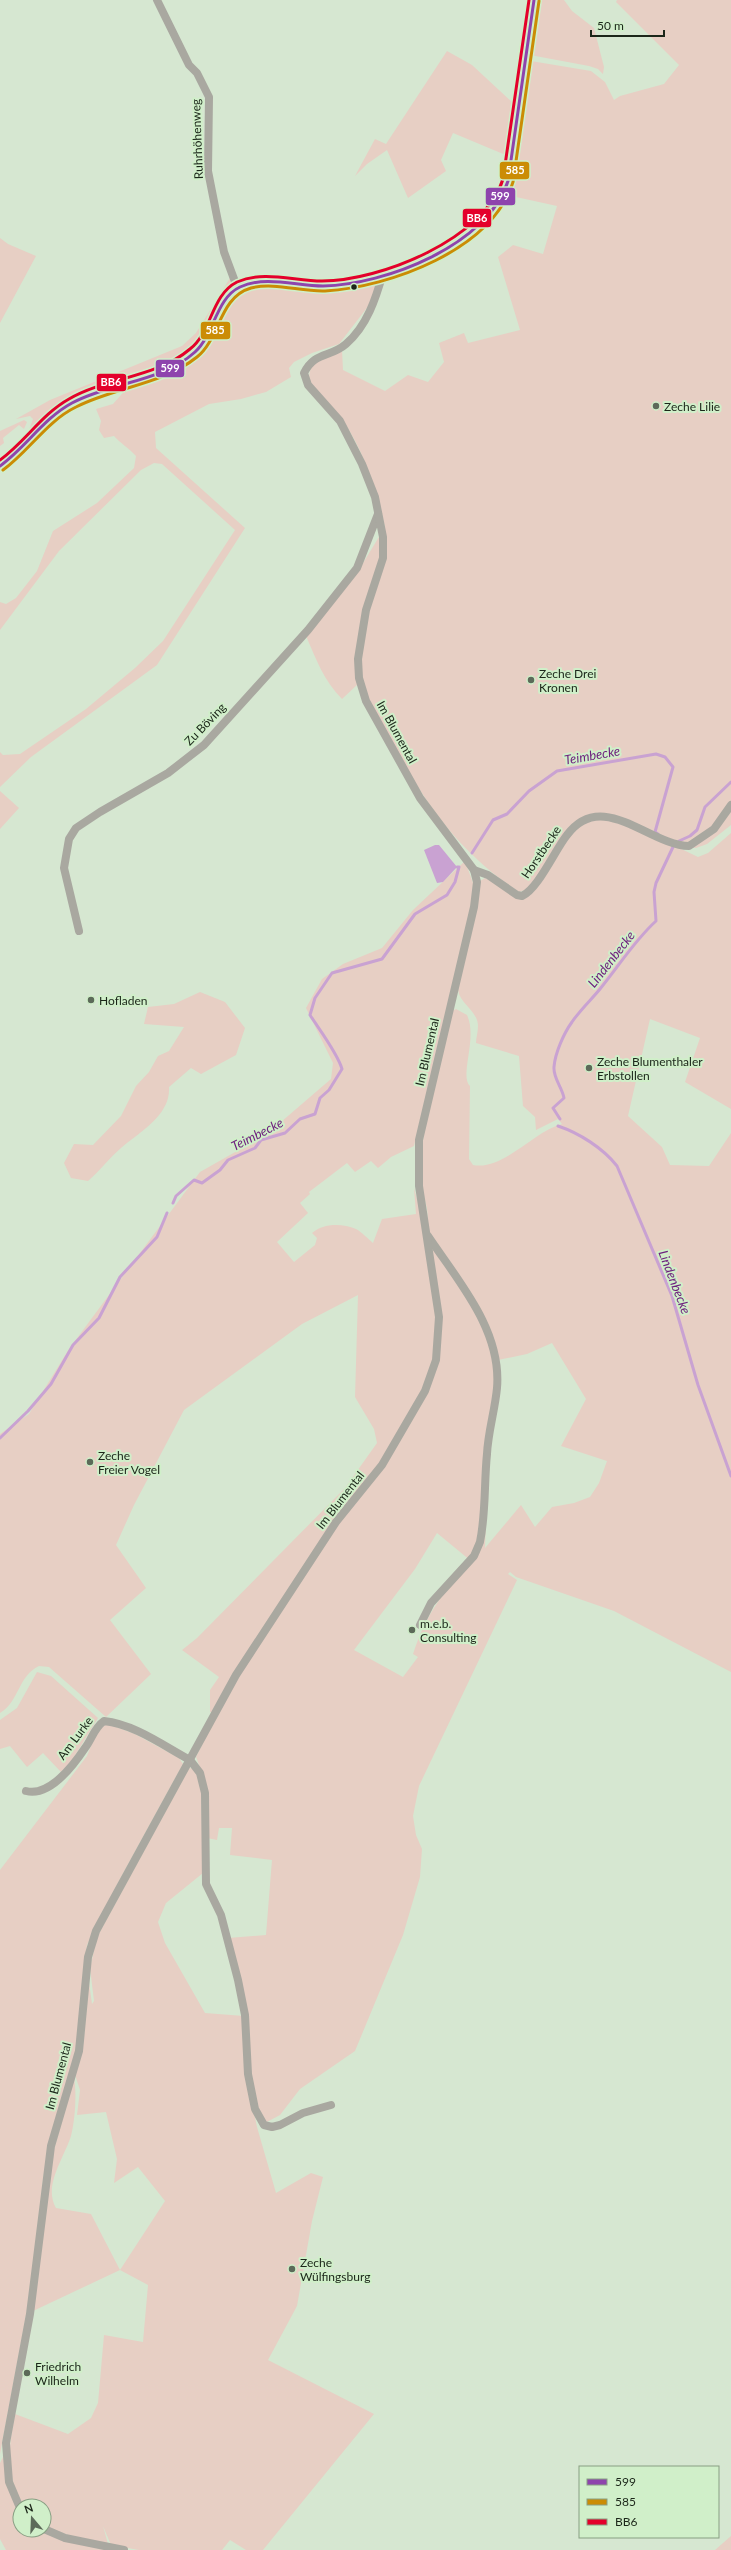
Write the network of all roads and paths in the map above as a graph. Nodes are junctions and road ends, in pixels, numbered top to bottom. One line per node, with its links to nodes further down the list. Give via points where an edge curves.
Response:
1 (157, 0): 4 (street, Ruhrhöhenweg, via 188,65 197,73 209,97 208,170 224,252)
2 (534, 0): 3 (street, via 514,146 503,194 485,219 455,246 432,258)
3 (384, 273): 4 (street, via 333,286 260,282); 6 (street, Im Blumental, via 375,301 364,321 346,344 310,361 304,373 308,386 330,408 351,443 375,497)
4 (237, 287): 5 (street, via 204,342 189,357 165,371 71,403)
5 (0, 466)
6 (378, 513): 8 (street, Im Blumental, via 383,537 383,558 361,636 359,678 373,714 420,798); 9 (street, Zu Böving, via 357,568 308,630 204,745 168,773 76,828 69,838 64,868)
7 (731, 805): 8 (street, Horstbecke, via 714,829 689,846 670,842 615,817 597,816 582,821 566,835 531,889 522,896 517,896 488,875)
8 (474, 870): 10 (street, Im Blumental, via 477,882 474,907 419,1140 419,1186)
9 (79, 931)
10 (427, 1234): 11 (street, Im Blumental, via 477,1309 488,1331 493,1349 497,1387 489,1428 480,1542 474,1556 431,1603); 12 (street, Im Blumental, via 436,1280 440,1334 436,1360 425,1392 382,1465 336,1522 262,1632)
11 (420, 1625)
12 (190, 1760): 13 (street, Am Lurke, via 138,1732 104,1721 97,1725 86,1748 47,1789 39,1792); 14 (street, via 200,1773 205,1792 206,1884 221,1914 238,1980 245,2015 248,2074 255,2109 264,2125 272,2127 303,2113); 15 (street, Im Blumental, via 96,1931 88,1957 79,2051 51,2146 30,2314 6,2443 9,2482)
13 (26, 1791)
14 (331, 2105)
15 (16, 2498)
16 (52, 2532): 17 (street, via 65,2538)
17 (124, 2550)

